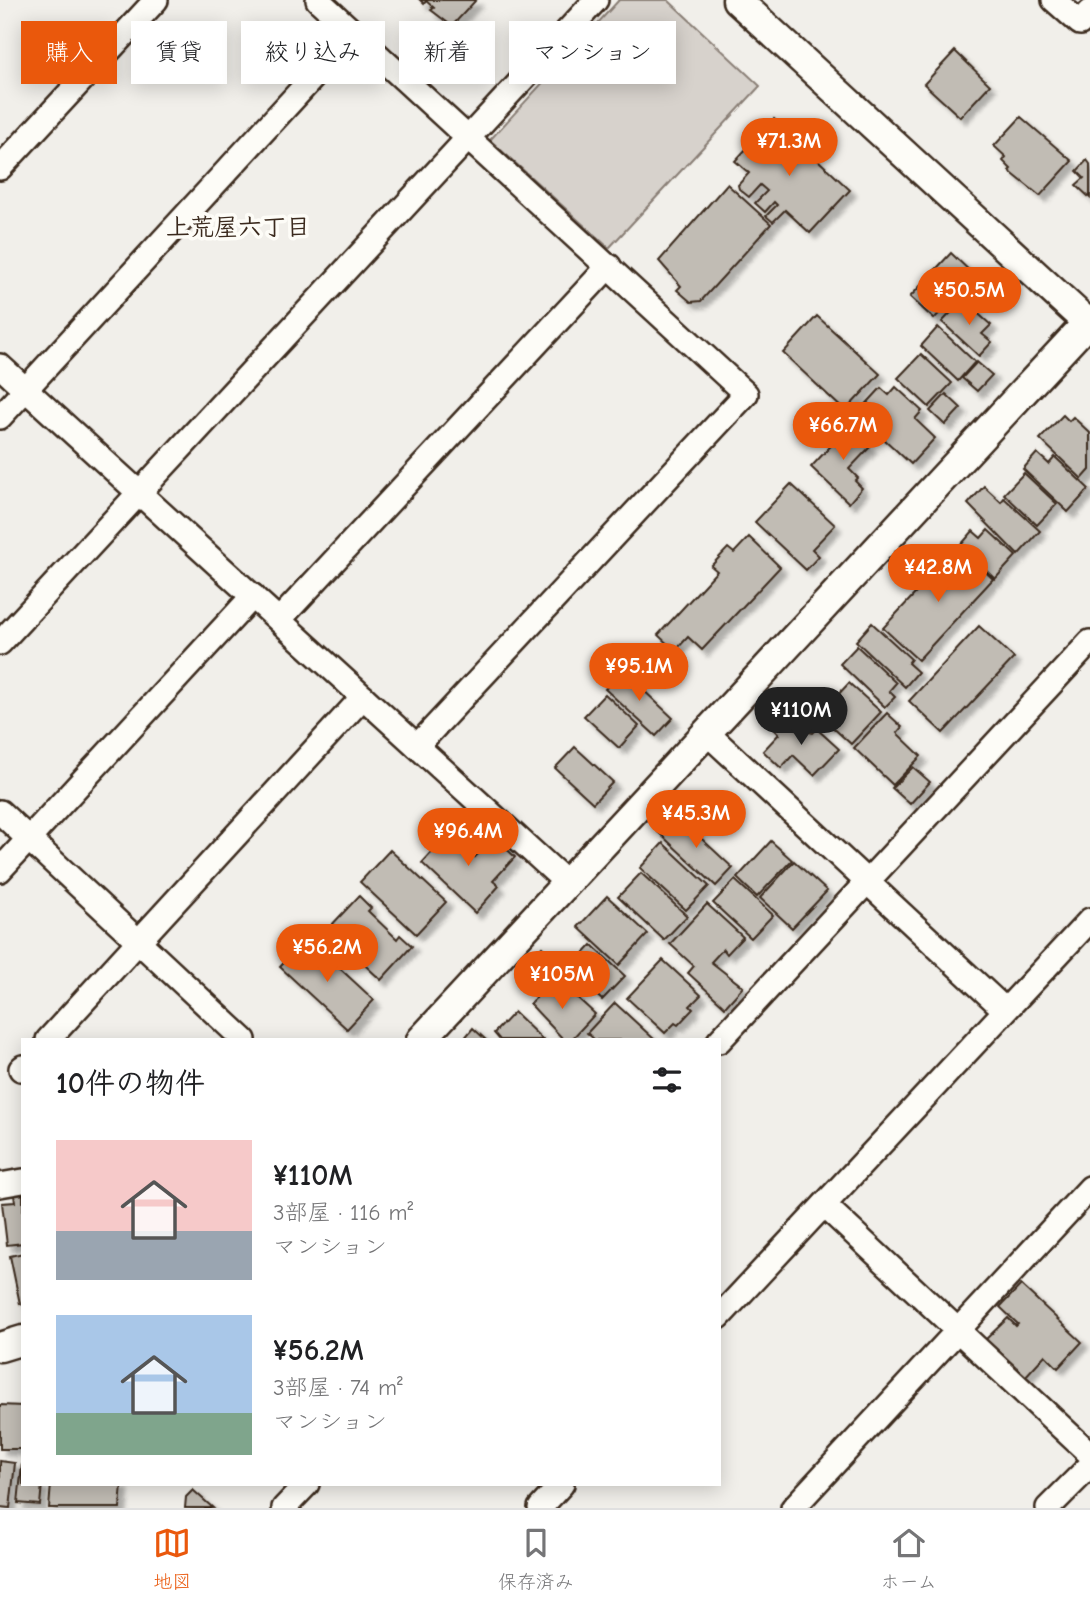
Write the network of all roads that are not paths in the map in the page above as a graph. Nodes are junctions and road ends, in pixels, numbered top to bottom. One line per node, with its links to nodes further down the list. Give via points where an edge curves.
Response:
1 (156, 0): 11 (street)
2 (318, 0): 7 (street)
3 (596, 0): 10 (street)
4 (737, 0): 13 (street)
5 (1055, 0): 6 (street, via 1080,23)
6 (1090, 12)
7 (340, 21)
8 (385, 62): 10 (street)
9 (307, 84): 15 (street)
10 (471, 139): 12 (street); 17 (street)
11 (0, 168)
12 (609, 266): 19 (street); 24 (street, via 746,394)
13 (1089, 322): 23 (street)
14 (0, 366): 15 (street)
15 (26, 390): 16 (street); 17 (street)
16 (0, 417)
17 (139, 492): 18 (street); 21 (street)
18 (253, 596): 19 (street); 26 (street)
19 (279, 620): 22 (street)
20 (1090, 642): 28 (street)
21 (0, 643)
22 (363, 697): 24 (street); 31 (street)
23 (706, 732): 28 (street); 29 (street)
24 (417, 746): 29 (street)
25 (0, 812): 26 (street)
26 (28, 839): 27 (street); 31 (street)
27 (0, 870)
28 (867, 882): 32 (street); 36 (street)
29 (567, 883): 35 (street)
30 (1090, 920): 32 (street)
31 (138, 941): 33 (street); 34 (street)
32 (1005, 1010): 40 (street)
33 (229, 1035)
34 (50, 1038)
35 (423, 1038)
36 (721, 1039)
37 (21, 1181): 38 (street)
38 (0, 1185)
39 (1090, 1188): 42 (street)
40 (824, 1205): 41 (street); 42 (street)
41 (721, 1315)
42 (957, 1329): 45 (street); 51 (street)
43 (21, 1341): 44 (street)
44 (0, 1346)
45 (1090, 1454)
46 (1090, 1466): 52 (street)
47 (305, 1486): 49 (street)
48 (560, 1486): 50 (street)
49 (284, 1508)
50 (540, 1508)
51 (793, 1508)
52 (1048, 1508)

